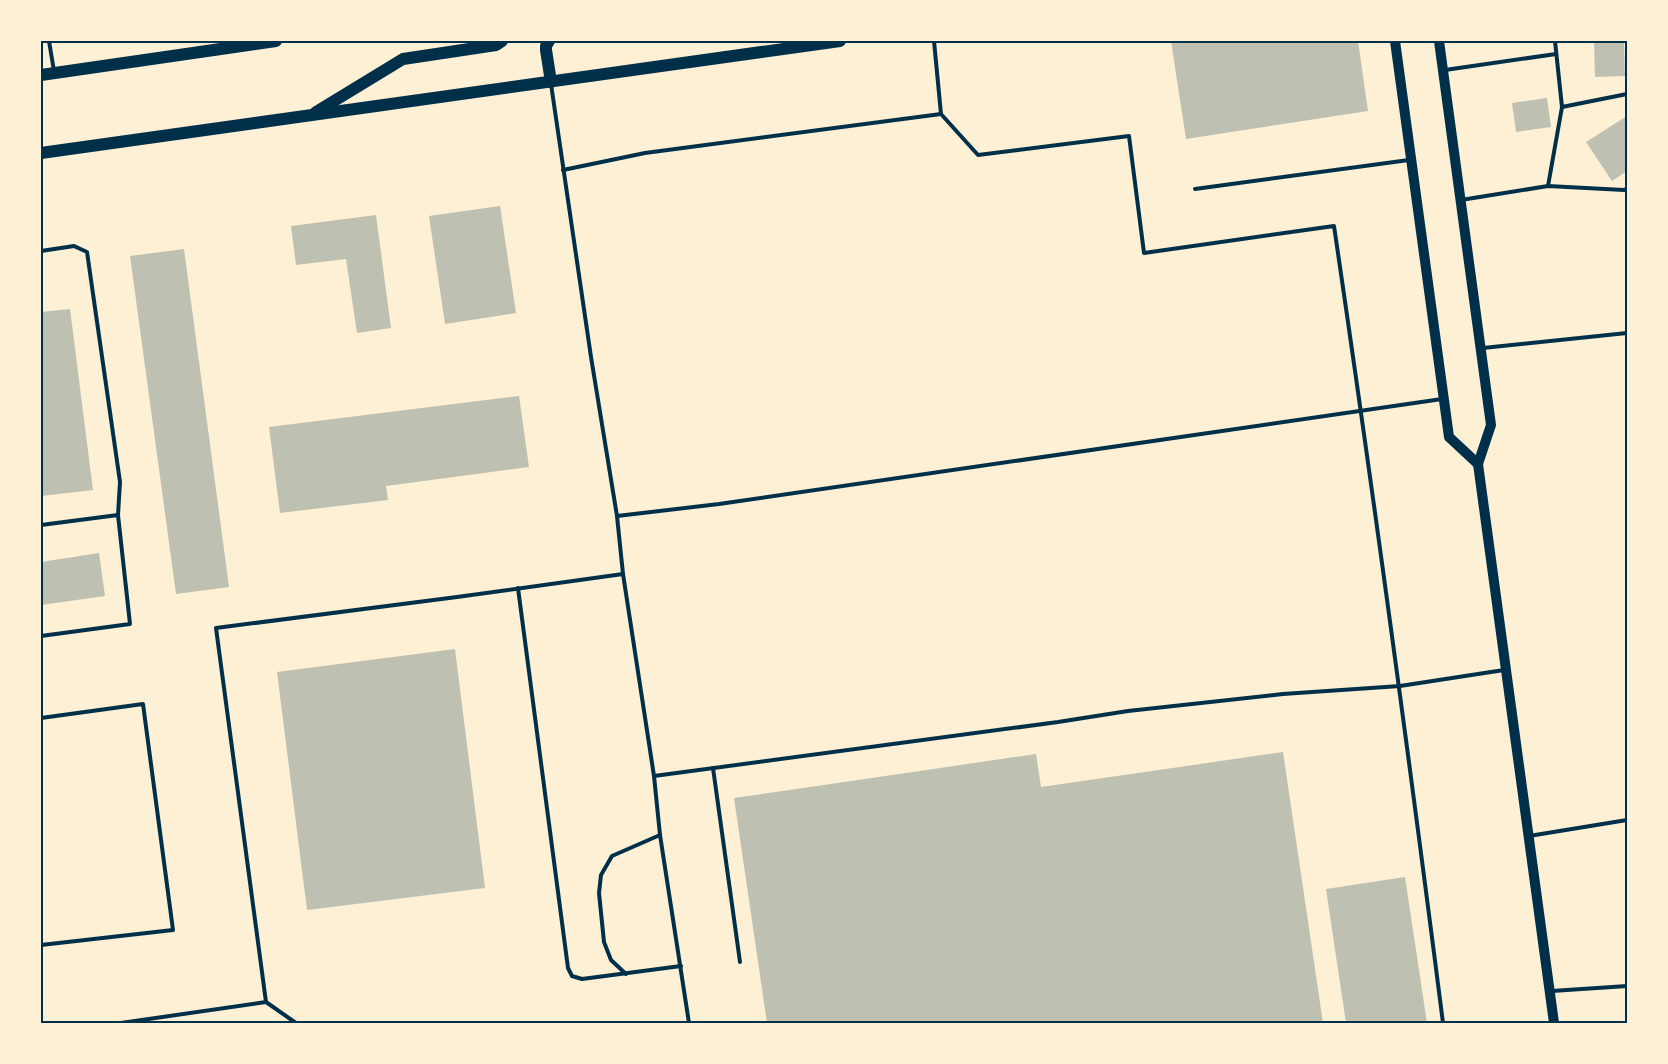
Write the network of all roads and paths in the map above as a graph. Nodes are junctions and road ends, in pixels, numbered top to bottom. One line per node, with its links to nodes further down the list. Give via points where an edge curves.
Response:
1 (49, 41): 12 (lane)
2 (502, 41): 17 (main road, via 496,45 402,59)
3 (549, 41): 13 (main road, via 546,50)
4 (840, 41): 13 (main road)
5 (934, 41): 16 (lane)
6 (1395, 41): 19 (main road)
7 (1439, 41): 11 (main road)
8 (1555, 41): 10 (lane)
9 (269, 42): 12 (main road)
10 (1556, 54): 11 (lane); 15 (lane)
11 (1443, 71): 24 (main road)
12 (48, 74)
13 (551, 82): 17 (main road); 20 (lane)
14 (1627, 94): 15 (lane)
15 (1562, 107): 21 (lane)
16 (941, 114): 20 (lane, via 645,153); 29 (lane, via 978,155 1129,136 1144,253 1334,226)
17 (312, 115): 18 (main road)
18 (41, 153)
19 (1411, 160): 22 (lane); 28 (main road)
20 (563, 170): 32 (lane)
21 (1548, 186): 23 (lane); 24 (lane)
22 (1195, 189)
23 (1627, 189)
24 (1461, 200): 27 (main road)
25 (41, 251): 31 (lane, via 74,246 88,252 120,482)
26 (1627, 334): 27 (lane)
27 (1480, 348): 30 (main road, via 1491,426)
28 (1444, 398): 29 (lane); 30 (main road, via 1449,437)
29 (1362, 410): 32 (lane, via 719,504); 38 (lane)
30 (1478, 464): 37 (main road)
31 (118, 515): 33 (lane); 36 (lane, via 130,624)
32 (616, 516): 34 (lane)
33 (41, 525)
34 (623, 574): 35 (lane); 41 (lane)
35 (518, 588): 48 (lane, via 568,968 572,976 582,979); 51 (lane, via 216,628)
36 (41, 636)
37 (1506, 670): 38 (lane); 44 (main road)
38 (1400, 686): 40 (lane, via 1206,702); 55 (lane)
39 (41, 718): 45 (lane, via 143,704 173,930)
40 (713, 768): 41 (lane); 46 (lane)
41 (654, 776): 43 (lane)
42 (1627, 820): 44 (lane)
43 (660, 835): 47 (lane); 48 (lane, via 612,856 600,875 604,942 611,960)
44 (1529, 836): 50 (main road)
45 (41, 945)
46 (740, 962)
47 (681, 966): 48 (lane); 54 (lane)
48 (626, 974)
49 (1627, 986): 50 (lane)
50 (1550, 991): 56 (main road)
51 (266, 1002): 52 (lane); 53 (lane)
52 (120, 1023)
53 (296, 1023)
54 (689, 1023)
55 (1443, 1023)
56 (1554, 1023)

